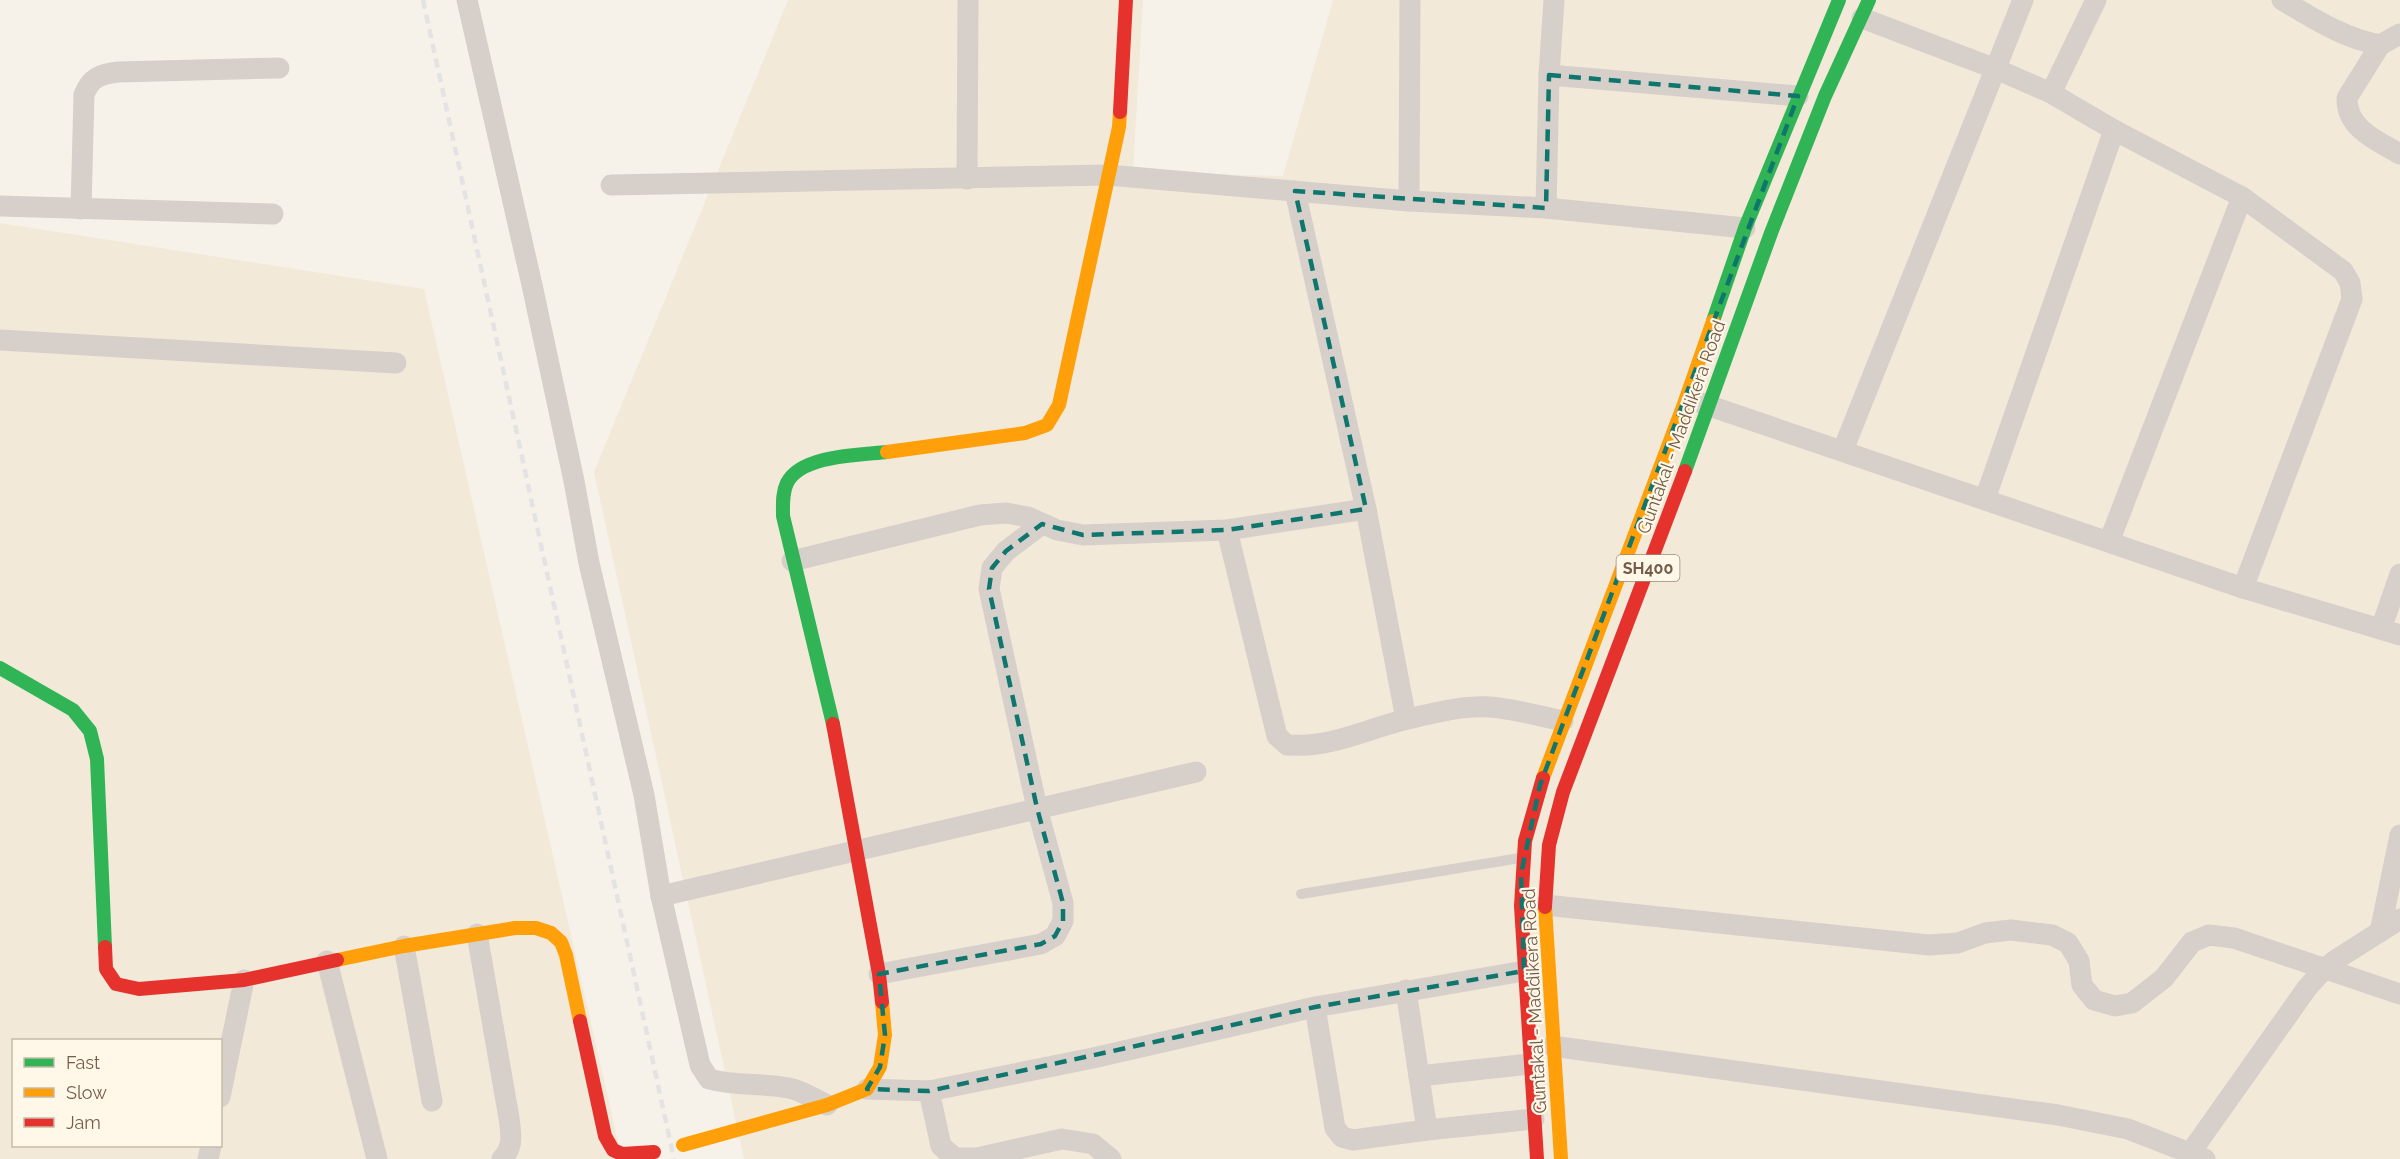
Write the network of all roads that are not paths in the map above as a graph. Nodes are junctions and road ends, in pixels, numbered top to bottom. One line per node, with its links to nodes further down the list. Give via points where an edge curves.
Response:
1 (467, 0): 54 (street, via 532,285 589,563 644,795)
2 (968, 0): 21 (street)
3 (1126, 0): 20 (street, via 1119,127)
4 (1410, 0): 25 (street)
5 (1554, 0): 15 (street)
6 (1839, 0): 17 (street, Guntakal - Maddikera Road / SH400)
7 (2023, 0): 14 (street)
8 (2096, 0): 16 (street)
9 (2282, 0): 12 (street, via 2336,31)
10 (1865, 9): 14 (street); 34 (street, Guntakal - Maddikera Road / SH400, via 1770,233)
11 (2400, 34): 12 (street)
12 (2380, 45): 19 (street, via 2346,98 2346,109 2351,120 2371,138)
13 (279, 68): 28 (street, via 118,72 95,78 84,95)
14 (1996, 69): 16 (street); 35 (street)
15 (1549, 75): 17 (street); 27 (street)
16 (2051, 93): 18 (street)
17 (1798, 96): 30 (street, Guntakal - Maddikera Road / SH400)
18 (2114, 130): 24 (street); 36 (street)
19 (2400, 154)
20 (1108, 175): 21 (street); 23 (street); 41 (street, via 1059,405 1047,424 1025,433 818,461 795,472 782,490)
21 (967, 179): 22 (street)
22 (611, 185)
23 (1295, 192): 25 (street); 37 (street)
24 (2242, 197): 40 (street); 43 (street, via 2343,272 2350,283 2352,299)
25 (1409, 201): 27 (street)
26 (0, 206): 28 (street)
27 (1546, 208): 30 (street)
28 (81, 209): 29 (street)
29 (273, 214)
30 (1745, 228): 33 (street, Guntakal - Maddikera Road / SH400)
31 (0, 340): 32 (street)
32 (396, 363)
33 (1686, 397): 34 (street); 47 (street, Guntakal - Maddikera Road / SH400)
34 (1710, 407): 35 (street); 55 (street, Guntakal - Maddikera Road / SH400, via 1563,792 1549,845)
35 (1843, 450): 36 (street)
36 (1985, 499): 40 (street)
37 (1366, 509): 39 (street); 46 (street)
38 (1042, 524): 39 (street, via 1083,535); 41 (street, via 1006,513 980,515); 49 (street, via 1006,551 992,568 989,589)
39 (1227, 530): 46 (street, via 1277,736 1287,745 1328,743)
40 (2109, 542): 43 (street)
41 (792, 561): 51 (street, via 840,754)
42 (2400, 574): 44 (street)
43 (2243, 588): 44 (street)
44 (2391, 632)
45 (0, 667): 64 (street, via 74,710 90,731 97,759 106,969 116,984 139,989)
46 (1406, 719): 47 (street, via 1488,707)
47 (1563, 721): 52 (street, Guntakal - Maddikera Road / SH400, via 1540,785)
48 (1196, 772): 49 (street)
49 (1037, 808): 51 (street); 63 (street, via 1064,903 1063,921 1055,936 1041,944)
50 (2400, 835): 57 (street)
51 (857, 850): 54 (street); 63 (street)
52 (1523, 857): 53 (lane); 62 (street, Guntakal - Maddikera Road / SH400)
53 (1301, 894)
54 (661, 896): 75 (street, via 700,1065 709,1078 729,1084 791,1089)
55 (1545, 905): 61 (street, via 1929,945 1958,943 1985,933 2011,930 2052,935 2068,943 2079,961 2082,985 2094,1000 2115,1006 2132,1003 2164,978 2192,942 2209,935 2234,938); 68 (street, Guntakal - Maddikera Road / SH400)
56 (2400, 919): 57 (street)
57 (2380, 932): 61 (street)
58 (477, 934): 59 (street); 79 (street, via 536,928 561,942 605,1136 613,1150 622,1154); 82 (street, via 512,1140)
59 (404, 946): 60 (street); 74 (street)
60 (327, 961): 64 (street); 81 (street)
61 (2324, 969): 66 (street); 80 (street, via 2307,988)
62 (1524, 971): 65 (street); 69 (street, Guntakal - Maddikera Road / SH400)
63 (879, 974): 72 (street, via 885,1035 880,1067)
64 (244, 980): 71 (street)
65 (1406, 990): 67 (street); 70 (street)
66 (2400, 994)
67 (1315, 1007): 73 (street); 77 (street, via 1335,1128 1342,1137 1353,1140)
68 (1552, 1046): 80 (street, via 2058,1115 2128,1129); 85 (street, Guntakal - Maddikera Road / SH400)
69 (1530, 1064): 70 (street); 76 (street, Guntakal - Maddikera Road / SH400)
70 (1419, 1076): 77 (street)
71 (222, 1087)
72 (867, 1089): 73 (street); 75 (street)
73 (929, 1091): 83 (street, via 941,1146 955,1158 977,1158 1062,1139 1092,1144)
74 (432, 1101)
75 (826, 1105): 78 (street)
76 (1534, 1119): 77 (street); 84 (street, Guntakal - Maddikera Road / SH400)
77 (1427, 1130)
78 (683, 1145)
79 (654, 1152)
80 (2194, 1157)
81 (377, 1159)
82 (502, 1159)
83 (1112, 1159)
84 (1537, 1159)
85 (1561, 1159)

